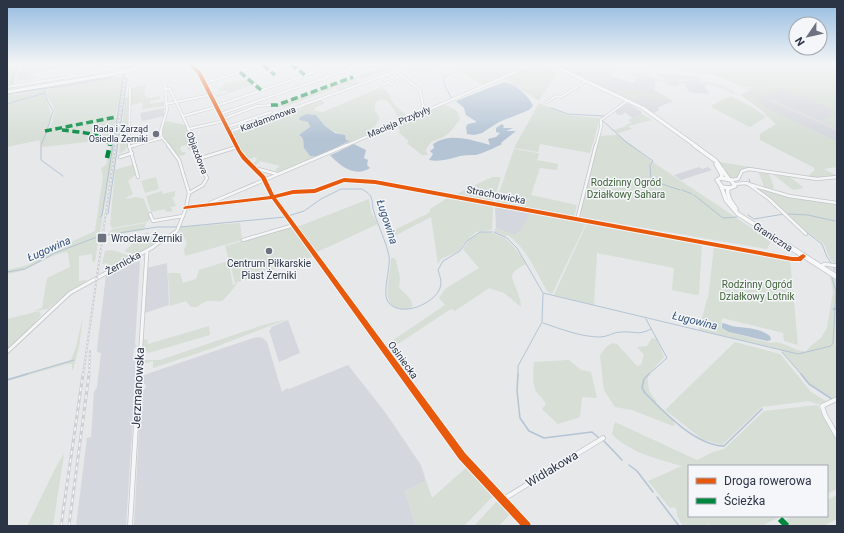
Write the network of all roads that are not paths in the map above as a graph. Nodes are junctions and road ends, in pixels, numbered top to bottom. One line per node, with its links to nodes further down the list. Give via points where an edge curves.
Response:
1 (20, 89): 14 (highway)
2 (130, 89): 32 (street)
3 (207, 89): 15 (street, Osiniecka)
4 (264, 89): 13 (street)
5 (291, 89): 24 (street)
6 (347, 89): 30 (street, Kardamonowa)
7 (418, 89): 22 (street, via 421,92)
8 (477, 89): 22 (street, Macieja Przybyły)
9 (575, 89): 18 (street)
10 (601, 89): 16 (main road)
11 (603, 89): 27 (main road, via 635,104)
12 (165, 90): 17 (street, Objazdowa, via 171,89); 19 (street)
13 (261, 90): 21 (street)
14 (7, 91)
15 (210, 95): 17 (street); 21 (street, Osiniecka)
16 (627, 101): 27 (main road); 55 (street, via 601,120)
17 (177, 102): 19 (street); 25 (street, Objazdowa)
18 (547, 102)
19 (166, 104): 31 (street, via 167,112 160,133)
20 (271, 105): 26 (street, via 257,106)
21 (216, 107): 24 (street, Osiniecka); 25 (street)
22 (426, 111): 38 (street, Macieja Przybyły)
23 (271, 112): 28 (street)
24 (220, 114): 26 (street, Osiniecka)
25 (183, 116): 29 (street, Objazdowa)
26 (223, 120): 28 (street, Osiniecka); 29 (street)
27 (667, 126): 41 (main road, via 713,161 719,168); 43 (main road, via 716,161)
28 (227, 127): 30 (street, Osiniecka)
29 (188, 129): 36 (street, Objazdowa)
30 (229, 132): 33 (street, Osiniecka)
31 (162, 138): 32 (street); 48 (street, Żernicka, via 179,160)
32 (129, 147): 34 (street)
33 (237, 147): 36 (street); 37 (street, Osiniecka)
34 (132, 153): 35 (street); 39 (street)
35 (120, 156)
36 (198, 159): 48 (street, Objazdowa, via 207,179 203,185)
37 (254, 168): 38 (street); 42 (street, Osiniecka)
38 (276, 174): 42 (street, Macieja Przybyły)
39 (138, 177)
40 (837, 177): 43 (street, via 817,179 749,169 742,171 737,179)
41 (721, 178): 43 (main road); 46 (main road, via 717,180)
42 (264, 179): 49 (street, Osiniecka); 51 (street, Macieja Przybyły)
43 (729, 179): 45 (main road)
44 (747, 183): 45 (street); 50 (street, via 795,197); 57 (street, Graniczna)
45 (735, 184): 47 (main road, via 734,188)
46 (721, 186): 47 (main road); 60 (main road, Graniczna, via 726,200 736,212)
47 (728, 188): 63 (main road, Graniczna, via 728,198 740,212)
48 (189, 193): 52 (street, Żernicka)
49 (273, 198): 51 (street, Strachowicka); 55 (street, Strachowicka, via 293,192 315,191 339,181 353,180); 56 (street, Osiniecka)
50 (837, 203)
51 (207, 205): 52 (street, Strachowicka)
52 (186, 208): 54 (street, Żernicka)
53 (150, 214): 54 (street, via 153,221)
54 (183, 216): 59 (street, Żernicka, via 171,236)
55 (577, 220): 60 (street, Strachowicka, via 792,259)
56 (294, 226): 58 (street); 70 (street, Osiniecka, via 455,447)
57 (806, 234)
58 (243, 240)
59 (148, 250): 61 (street, Żernicka); 62 (street, Jerzmanowska)
60 (803, 256): 65 (main road, Graniczna)
61 (135, 257): 62 (street); 66 (street, Żernicka, via 67,295)
62 (145, 260): 71 (street, Jerzmanowska)
63 (822, 266): 64 (street); 65 (main road, Graniczna)
64 (835, 266)
65 (837, 276)
66 (7, 352)
67 (837, 399): 68 (street, via 822,406)
68 (837, 436)
69 (603, 438): 70 (street, Widłakowa)
70 (502, 500): 72 (street, Osiniecka)
71 (130, 526)
72 (526, 526)

